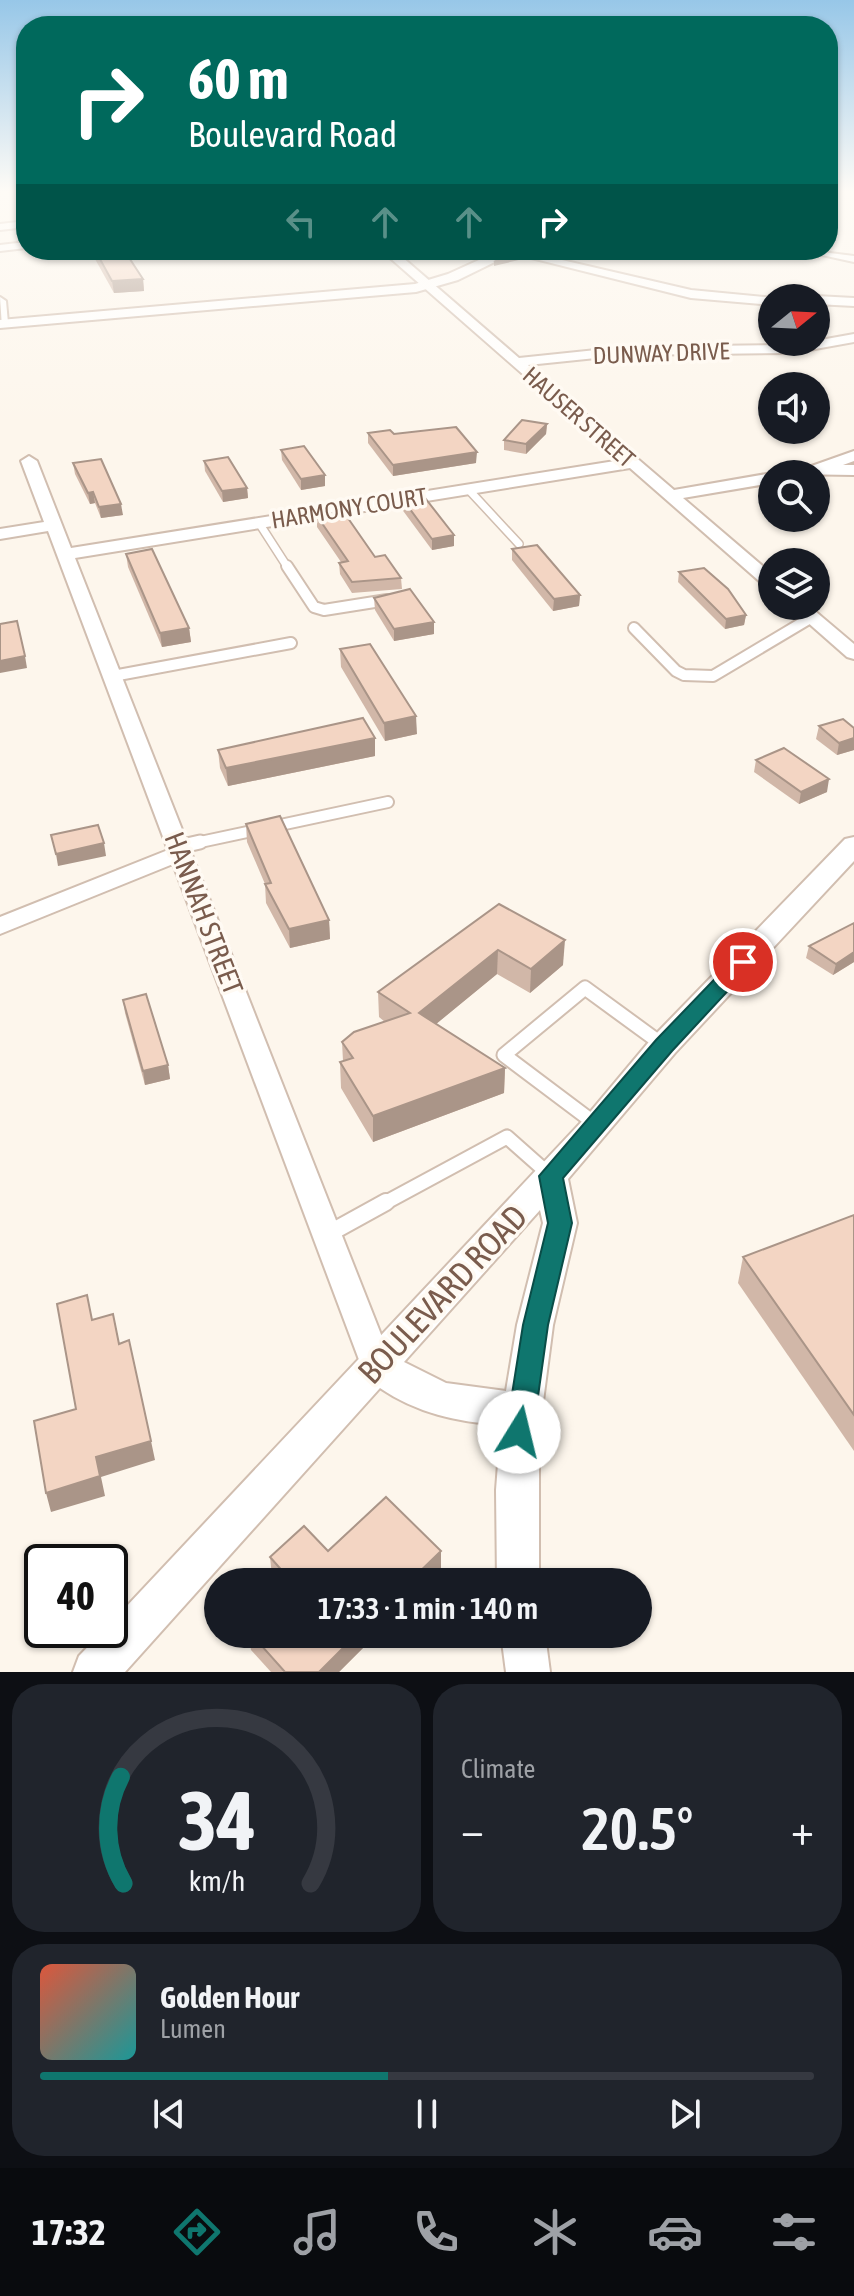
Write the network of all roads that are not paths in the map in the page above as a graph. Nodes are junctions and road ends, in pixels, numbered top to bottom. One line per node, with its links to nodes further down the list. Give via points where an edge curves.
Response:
1 (408, 269): 4 (street, HAUSER STREET)
2 (467, 269): 4 (street)
3 (586, 269): 5 (street, DUNWAY DRIVE, via 691,294)
4 (427, 286): 9 (street); 11 (street, HAUSER STREET)
5 (758, 300)
6 (0, 301): 9 (street)
7 (830, 301): 8 (street)
8 (854, 302)
9 (1, 324)
10 (854, 338): 11 (street, DUNWAY DRIVE, via 793,349 625,351)
11 (516, 362): 14 (street, HAUSER STREET)
12 (854, 455): 15 (street)
13 (29, 461): 22 (street, HANNAH STREET)
14 (632, 463): 19 (street, HARMONY COURT); 20 (street, HAUSER STREET)
15 (830, 466)
16 (830, 470): 17 (street)
17 (854, 470)
18 (758, 480): 20 (street)
19 (468, 489): 21 (street, HARMONY COURT); 24 (lane)
20 (669, 496): 26 (street, HAUSER STREET)
21 (259, 523): 25 (street, HARMONY COURT); 27 (lane, via 314,607 324,610)
22 (55, 525): 23 (street); 25 (street, HANNAH STREET)
23 (0, 534)
24 (519, 544)
25 (66, 554): 33 (street, HANNAH STREET)
26 (758, 571)
27 (403, 597)
28 (794, 620): 30 (lane, via 713,676 676,671)
29 (815, 620): 32 (street)
30 (634, 628)
31 (291, 643): 33 (lane)
32 (854, 653)
33 (113, 676): 35 (street, HANNAH STREET)
34 (388, 802): 35 (lane)
35 (179, 850): 37 (street); 41 (street, HANNAH STREET)
36 (850, 857): 38 (street, BOULEVARD ROAD)
37 (0, 926)
38 (664, 1045): 39 (street, BOULEVARD ROAD); 39 (lane, via 585,988 504,1055)
39 (597, 1126): 40 (street, BOULEVARD ROAD)
40 (551, 1176): 41 (lane, via 507,1137); 42 (street, BOULEVARD ROAD); 43 (street, via 560,1223 535,1325)
41 (327, 1234): 42 (street, HANNAH STREET)
42 (377, 1365): 43 (street, via 409,1389 457,1406); 46 (street, BOULEVARD ROAD)
43 (523, 1409): 44 (street, via 516,1490)
44 (518, 1568)
45 (525, 1648): 47 (street)
46 (95, 1672)
47 (528, 1672)

